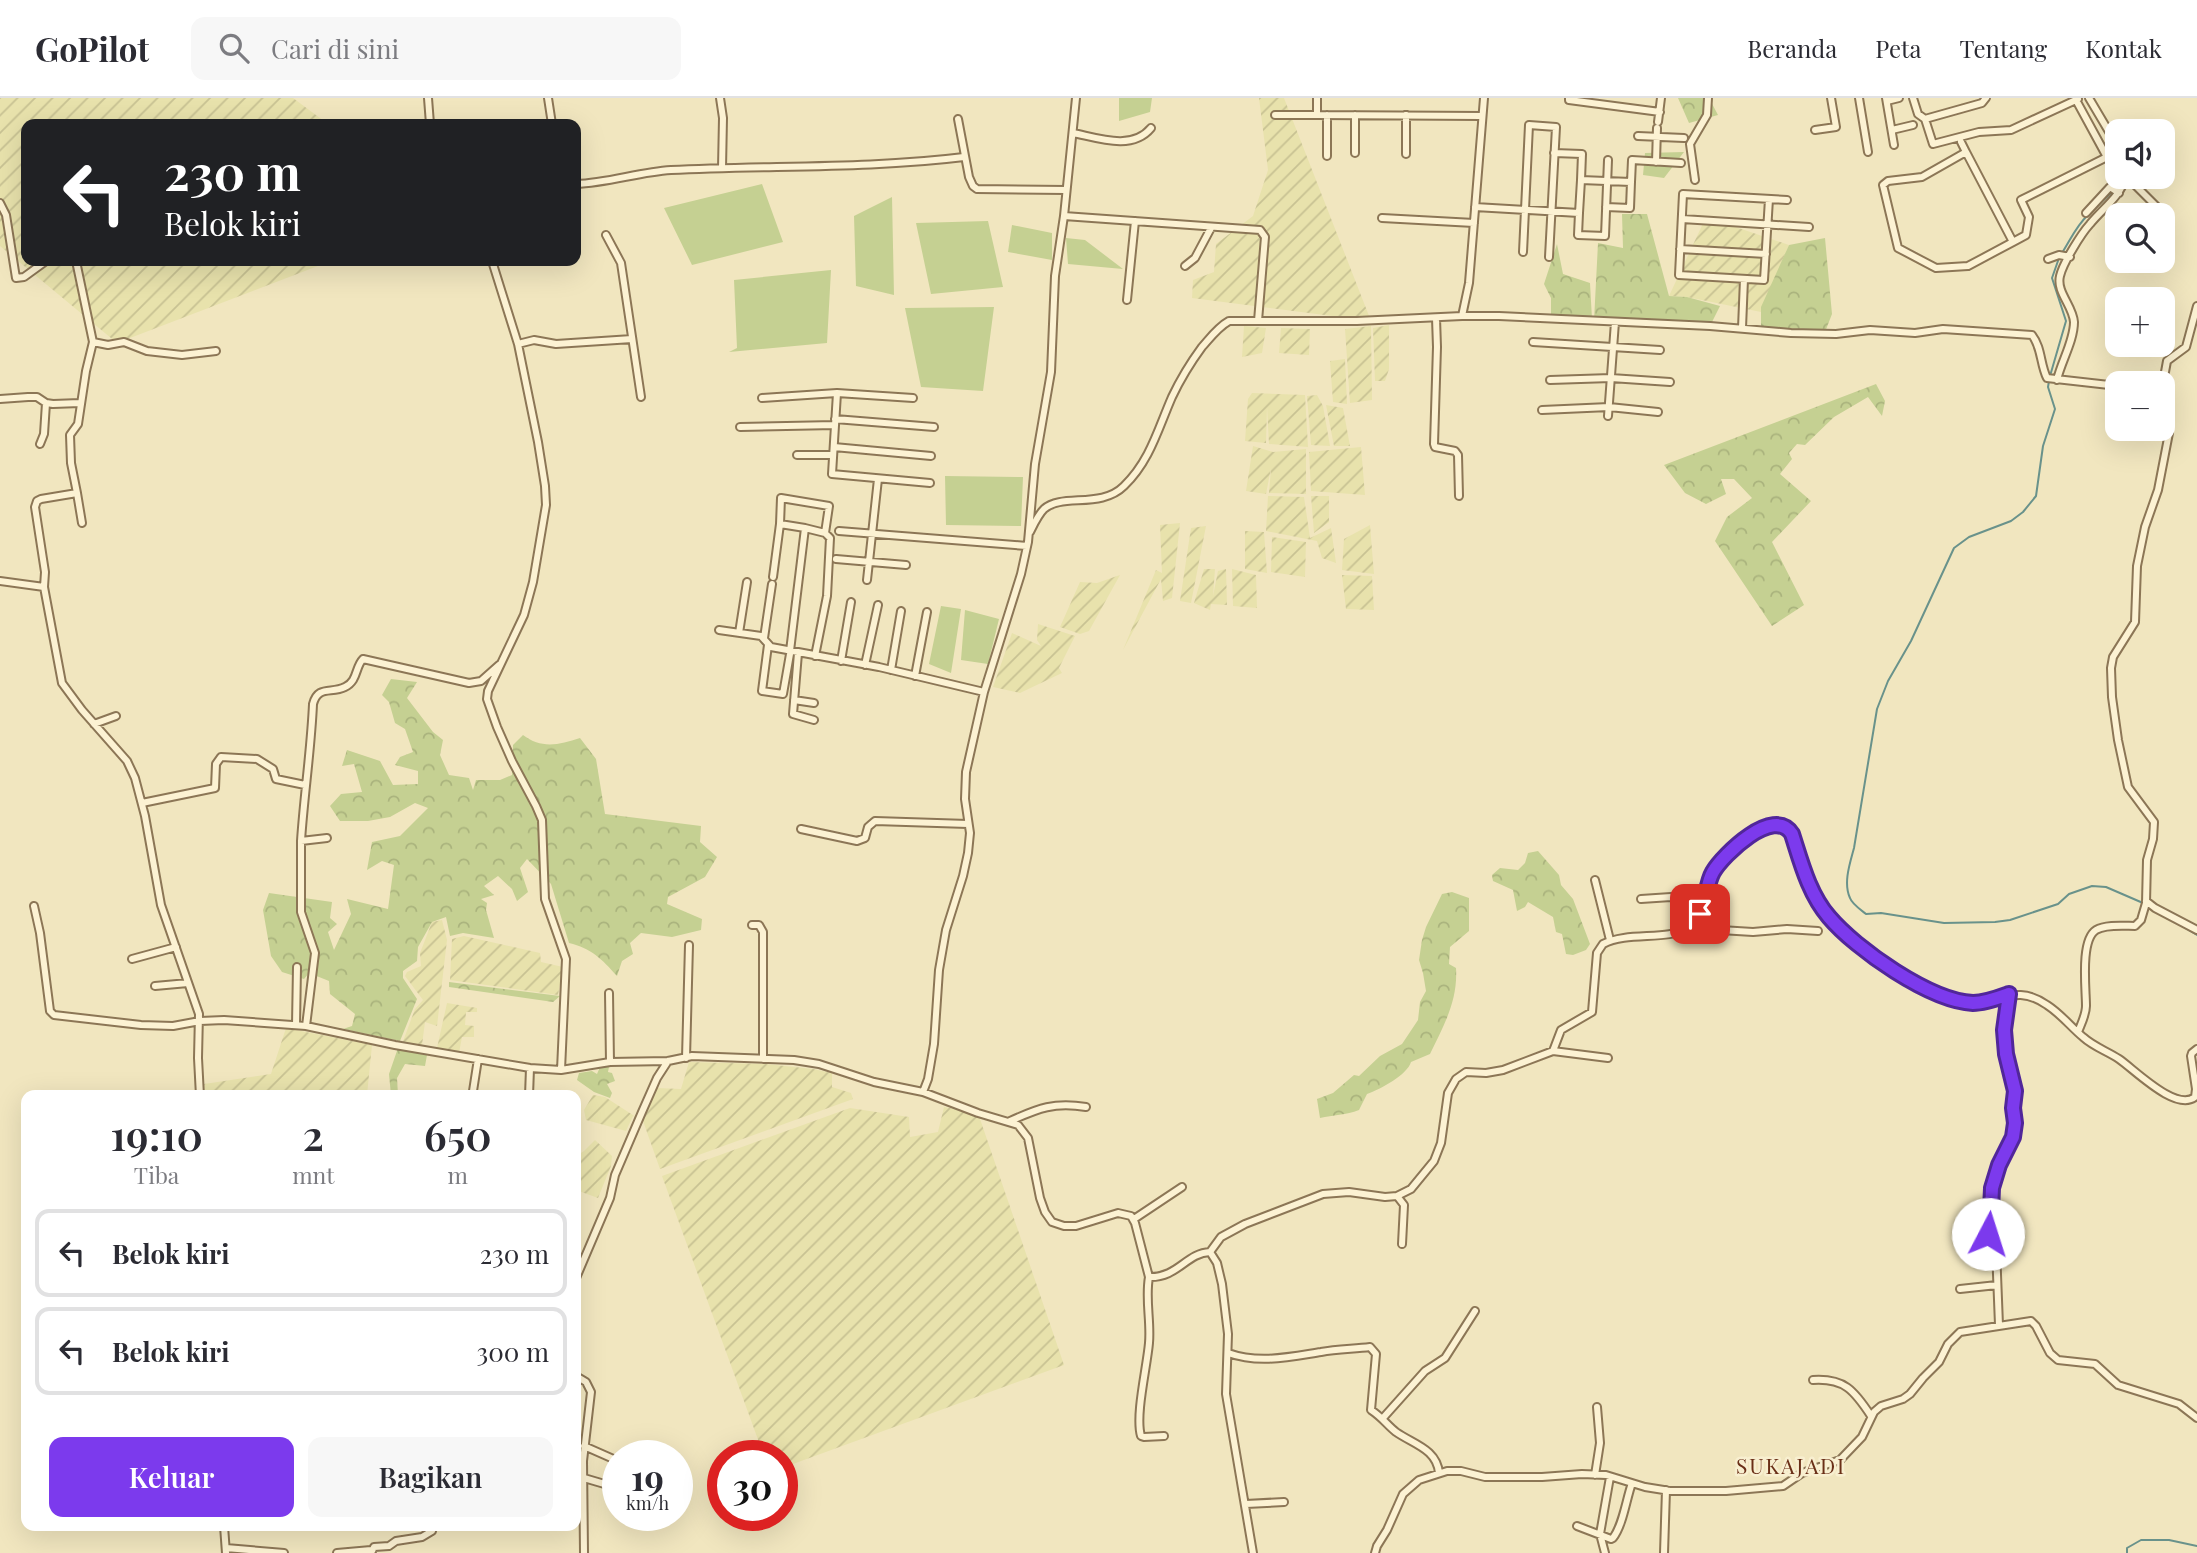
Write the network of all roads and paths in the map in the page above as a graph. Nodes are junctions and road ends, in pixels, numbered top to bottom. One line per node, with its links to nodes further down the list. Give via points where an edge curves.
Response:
1 (428, 98): 28 (street)
2 (548, 98): 29 (street)
3 (720, 98): 55 (street)
4 (1076, 98): 37 (street)
5 (1317, 98): 22 (street)
6 (1484, 98): 27 (street)
7 (1569, 98): 19 (street)
8 (1631, 98): 20 (street)
9 (1661, 98): 21 (street)
10 (1708, 98): 57 (street, via 1707,115 1690,144)
11 (1831, 98): 35 (street, via 1836,127)
12 (1859, 98): 45 (street)
13 (1899, 98): 17 (street)
14 (1913, 98): 31 (street)
15 (1986, 98): 31 (street)
16 (2089, 98): 33 (street)
17 (1887, 99): 36 (street)
18 (2078, 99): 42 (street, via 2011,130 1979,132); 83 (street, via 2107,156 2021,201 2029,217 2026,235)
19 (1597, 101): 20 (street)
20 (1630, 108): 21 (street)
21 (1660, 112): 39 (street)
22 (1317, 115): 23 (street); 25 (street)
23 (1327, 115): 24 (street); 50 (street)
24 (1355, 115): 26 (street); 47 (street)
25 (1275, 116)
26 (1406, 116): 27 (street); 49 (street)
27 (1482, 116): 69 (street)
28 (430, 119)
29 (551, 119)
30 (958, 119): 51 (street)
31 (1924, 119): 42 (street)
32 (1913, 125): 36 (street)
33 (2105, 125)
34 (1151, 128): 37 (street, via 1144,136 1125,142)
35 (1815, 130)
36 (1892, 130): 43 (street)
37 (1073, 133): 62 (street)
38 (1639, 136): 39 (street)
39 (1657, 136): 40 (street); 53 (street)
40 (1684, 138)
41 (1961, 142): 46 (street)
42 (1933, 144): 44 (street)
43 (1894, 145)
44 (1924, 146)
45 (1868, 152)
46 (1966, 152): 83 (street); 83 (street, via 1922,177 1883,185 1898,248 1936,268 1968,266)
47 (1355, 153)
48 (1554, 153): 56 (street, via 1582,155); 70 (street, via 1556,127 1529,125); 71 (street)
49 (1406, 154)
50 (1327, 156)
51 (964, 157): 55 (street, via 850,166); 62 (street, via 977,189)
52 (1608, 160): 58 (street)
53 (1656, 162): 54 (street); 59 (street, via 1632,160)
54 (1681, 163)
55 (722, 168): 60 (street, via 641,173)
56 (1581, 180): 58 (street); 72 (street)
57 (1695, 180)
58 (1607, 181): 59 (street); 68 (street)
59 (1631, 182): 68 (street, via 1630,208)
60 (581, 183)
61 (2139, 189): 67 (street)
62 (1066, 190): 74 (street)
63 (2115, 191): 73 (street); 87 (street)
64 (1769, 199): 65 (street); 76 (street, via 1683,194); 79 (street)
65 (1787, 200)
66 (0, 203): 90 (street, via 16,278)
67 (2153, 203)
68 (1606, 206): 72 (street, via 1605,236 1578,234)
69 (1475, 207): 70 (street); 78 (street)
70 (1524, 210): 71 (street); 85 (street)
71 (1551, 211): 72 (street); 88 (street)
72 (1578, 213)
73 (2086, 213)
74 (1064, 216): 77 (street); 145 (street, via 1055,276 1051,372)
75 (1382, 218): 78 (street)
76 (1682, 219): 79 (street); 84 (street)
77 (1135, 221): 81 (street); 95 (street)
78 (1474, 223): 97 (street)
79 (1767, 224): 80 (street); 86 (street)
80 (1810, 227)
81 (1211, 228): 93 (street, via 1195,258); 99 (street, via 1263,233)
82 (607, 235): 102 (street, via 621,263)
83 (2013, 242)
84 (1680, 249): 86 (street); 94 (street, via 1679,275)
85 (1523, 252)
86 (1766, 254): 94 (street, via 1765,280)
87 (2065, 256): 89 (street); 111 (street, via 2059,279 2074,321)
88 (1549, 257)
89 (2048, 259)
90 (39, 266)
91 (77, 266): 103 (street)
92 (494, 266): 105 (street)
93 (1185, 266)
94 (1744, 279): 101 (street)
95 (1127, 300)
96 (2197, 306): 109 (street, via 2186,347 2166,361)
97 (1462, 316): 98 (street); 100 (street)
98 (1436, 318): 99 (street); 138 (street, via 1434,444 1458,455)
99 (1258, 321): 145 (street, via 1229,321 1209,339 1172,397 1153,446 1123,487 1105,498 1052,504)
100 (1615, 322): 101 (street); 106 (street)
101 (1742, 328): 111 (street, via 1836,334 1943,329 2032,335 2040,348 2044,372)
102 (632, 339): 105 (street); 116 (street)
103 (93, 342): 108 (street, via 124,342 147,351 182,355); 121 (street)
104 (1532, 342): 106 (street)
105 (518, 344): 165 (street, via 546,505 524,615)
106 (1612, 346): 107 (street); 110 (street)
107 (1660, 350)
108 (216, 351)
109 (2165, 371)
110 (1611, 378): 112 (street); 113 (street); 122 (street)
111 (2052, 379): 114 (street)
112 (1550, 380)
113 (1670, 382)
114 (2105, 385)
115 (837, 393): 117 (street); 118 (street); 126 (street)
116 (641, 397)
117 (762, 398)
118 (913, 398)
119 (0, 399): 120 (street, via 37,397)
120 (46, 402): 121 (street); 130 (street)
121 (80, 403): 137 (street, via 78,424 70,435)
122 (1609, 407): 123 (street); 124 (street); 125 (street)
123 (1542, 410)
124 (1658, 412)
125 (1608, 416)
126 (835, 422): 127 (street); 128 (street); 131 (street)
127 (740, 427)
128 (934, 427)
129 (2167, 441): 184 (street, via 2137,566 2135,622 2116,650 2111,668 2128,787 2154,822)
130 (40, 444)
131 (834, 447): 133 (street); 134 (street)
132 (797, 455): 133 (street)
133 (833, 456): 135 (street, via 832,474)
134 (932, 456)
135 (878, 479): 136 (street); 144 (street)
136 (930, 483)
137 (77, 493): 139 (street); 153 (street, via 37,501)
138 (1459, 496)
139 (82, 523)
140 (780, 524): 141 (street); 143 (street, via 780,498 829,506); 160 (street)
141 (804, 528): 143 (street); 162 (street)
142 (839, 531): 144 (street)
143 (825, 533): 163 (street, via 830,538 827,596)
144 (873, 534): 146 (street); 148 (street)
145 (1029, 534): 146 (street)
146 (1027, 546): 169 (street)
147 (836, 559): 148 (street)
148 (870, 562): 149 (street); 150 (street)
149 (906, 565)
150 (867, 580)
151 (0, 581): 153 (street)
152 (747, 582): 159 (street)
153 (44, 587): 174 (street, via 62,683)
154 (851, 602): 164 (street)
155 (878, 605): 166 (street)
156 (901, 611): 167 (street)
157 (927, 612): 168 (street)
158 (719, 630): 159 (street)
159 (739, 633): 160 (street)
160 (764, 638): 161 (street)
161 (768, 645): 162 (street); 162 (street, via 762,691 783,694)
162 (793, 653): 163 (street); 170 (street)
163 (815, 656): 164 (street)
164 (841, 661): 166 (street)
165 (500, 664): 175 (street, via 476,683 360,661 349,685 321,692 314,700); 212 (street, via 487,699 542,820 545,899 566,959)
166 (865, 666): 167 (street)
167 (891, 670): 168 (street)
168 (915, 676): 169 (street)
169 (984, 692): 177 (street, via 966,772)
170 (794, 700): 171 (street); 173 (street, via 793,714)
171 (814, 703)
172 (116, 716): 174 (street)
173 (814, 719)
174 (94, 724): 176 (street, via 127,761)
175 (305, 785): 176 (street, via 276,779 273,769 257,759 221,757 216,764 215,788); 180 (street)
176 (142, 803): 192 (street, via 159,898)
177 (968, 824): 178 (street, via 875,821 857,841); 216 (street, via 963,876 946,927 934,1044)
178 (801, 829)
179 (327, 838): 180 (street)
180 (301, 841): 201 (street, via 301,912 315,953)
181 (1595, 880): 190 (street)
182 (1641, 899): 183 (street, via 1671,897)
183 (1705, 904): 187 (street); 198 (street, via 1712,873 1724,859 1754,832 1781,826 1792,834 1820,904 1862,948 1924,988 1961,1002 1977,1003)
184 (2145, 905): 188 (street); 202 (street, via 2135,926 2099,929 2093,934 2086,958 2086,1008)
185 (34, 906): 199 (street, via 54,1015 141,1026)
186 (752, 925): 208 (street, via 759,925 763,932)
187 (1688, 928): 189 (street); 190 (street)
188 (2197, 930)
189 (1818, 931)
190 (1610, 940): 204 (street, via 1597,953 1592,1012 1561,1030)
191 (689, 945): 205 (street)
192 (176, 947): 193 (street); 195 (street)
193 (132, 959)
194 (297, 967): 200 (street)
195 (188, 983): 196 (street); 199 (street)
196 (155, 986)
197 (609, 993): 210 (street)
198 (2009, 994): 202 (street, via 2041,1001); 227 (street, via 2004,1030 2015,1091 2015,1123 1985,1223 1996,1249)
199 (200, 1021): 200 (street); 213 (street)
200 (296, 1025): 201 (street)
201 (306, 1026): 207 (street)
202 (2078, 1032): 217 (street, via 2164,1093)
203 (2197, 1049): 217 (street, via 2191,1056)
204 (1553, 1051): 206 (street); 221 (street, via 1503,1070 1466,1072 1456,1079 1448,1094 1434,1161 1411,1189)
205 (686, 1058): 208 (street); 209 (street)
206 (1608, 1058)
207 (478, 1059): 211 (street); 214 (street)
208 (763, 1059): 216 (street, via 819,1064)
209 (668, 1061): 210 (street); 225 (street, via 615,1175)
210 (610, 1062): 212 (street)
211 (530, 1068): 212 (street); 215 (street)
212 (561, 1070)
213 (200, 1090)
214 (473, 1090)
215 (529, 1090)
216 (923, 1092): 219 (street)
217 (2195, 1100)
218 (1086, 1107): 219 (street, via 1051,1105)
219 (1010, 1121): 222 (street, via 1028,1138 1040,1198 1052,1222 1076,1226 1122,1213)
220 (1182, 1187): 222 (street)
221 (1397, 1196): 223 (street, via 1404,1205); 224 (street, via 1323,1194 1245,1224 1221,1237)
222 (1134, 1219): 226 (street)
223 (1402, 1244)
224 (1210, 1252): 226 (street, via 1167,1275); 231 (street, via 1222,1284)
225 (581, 1266)
226 (1149, 1277): 238 (street, via 1150,1341 1140,1431 1144,1437)
227 (1997, 1284): 228 (street); 230 (street)
228 (1960, 1289)
229 (1475, 1311): 236 (street, via 1446,1358 1425,1371)
230 (1999, 1325): 235 (street, via 1960,1332 1910,1394 1881,1406); 237 (street, via 2031,1321 2058,1360 2095,1364 2118,1385 2181,1405)
231 (1228, 1353): 236 (street, via 1254,1360 1370,1347 1376,1358 1370,1407); 249 (street, via 1226,1394)
232 (581, 1379): 239 (street, via 591,1392)
233 (1813, 1380): 235 (street, via 1839,1381)
234 (1597, 1407): 243 (street, via 1600,1443)
235 (1871, 1416): 247 (street, via 1862,1437 1840,1460 1783,1486)
236 (1384, 1418): 241 (street, via 1395,1432 1431,1454)
237 (2197, 1418)
238 (1164, 1436)
239 (584, 1446): 240 (street); 242 (street)
240 (602, 1454)
241 (1439, 1473): 243 (street); 260 (street, via 1419,1480 1403,1494)
242 (581, 1475): 245 (street); 258 (street)
243 (1595, 1475): 244 (street)
244 (1610, 1476): 246 (street); 253 (street)
245 (602, 1482)
246 (1632, 1483): 247 (street); 253 (street, via 1616,1535 1611,1539)
247 (1666, 1490): 262 (street)
248 (1283, 1502): 249 (street)
249 (1246, 1504): 259 (street)
250 (1577, 1526): 253 (street)
251 (224, 1531): 254 (street)
252 (432, 1531): 255 (street, via 374,1547)
253 (1601, 1534): 261 (street)
254 (226, 1550): 256 (street)
255 (371, 1552): 257 (street)
256 (284, 1553)
257 (337, 1553)
258 (584, 1553)
259 (1253, 1553)
260 (1375, 1553)
261 (1605, 1553)
262 (1664, 1553)

